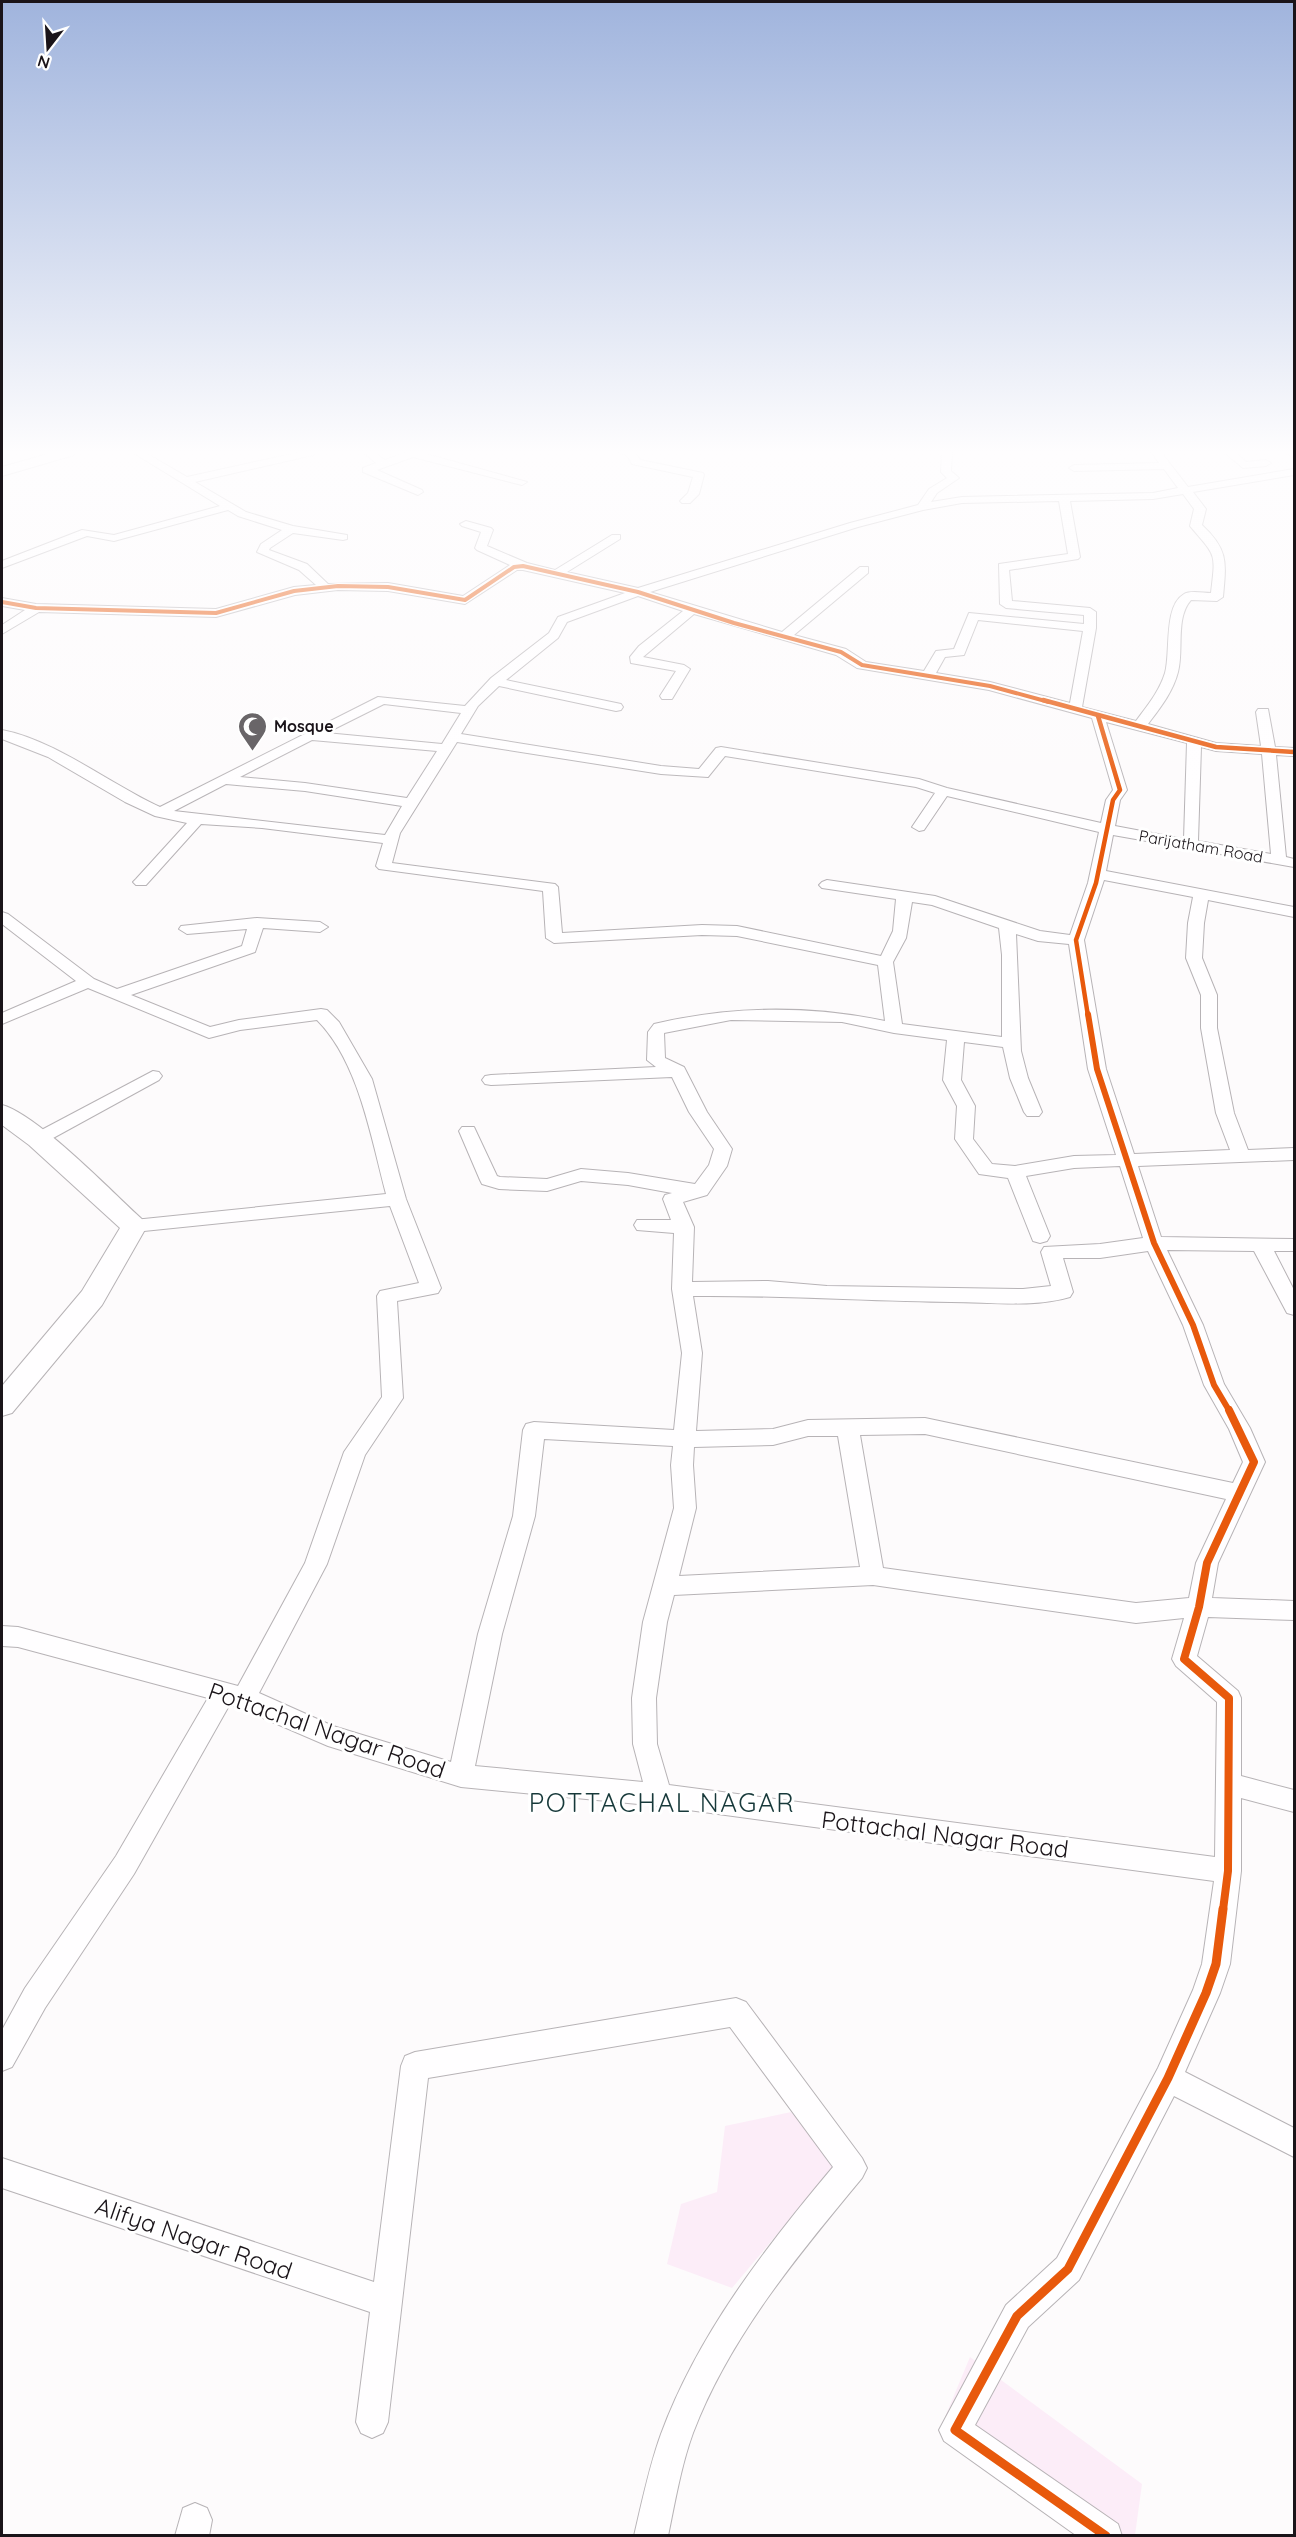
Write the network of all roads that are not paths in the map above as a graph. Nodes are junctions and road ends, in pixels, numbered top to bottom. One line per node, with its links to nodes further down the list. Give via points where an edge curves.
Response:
1 (307, 570): 10 (street)
2 (509, 570): 10 (street, via 465,600 388,587)
3 (541, 570): 9 (street)
4 (562, 570): 9 (street)
5 (708, 570): 11 (street)
6 (864, 570): 17 (street)
7 (1004, 570): 15 (street, via 1006,604 1090,612)
8 (1219, 570): 26 (street, via 1216,597 1184,599 1167,686)
9 (556, 574): 11 (street)
10 (325, 587): 13 (street, via 294,591 216,613)
11 (638, 592): 14 (street); 19 (street, via 562,620 554,635)
12 (2, 602): 13 (street)
13 (36, 608): 16 (street)
14 (692, 610): 17 (street); 20 (street, via 636,657 684,669)
15 (1090, 628): 18 (street, via 973,616 959,652 941,654); 23 (street)
16 (2, 630)
17 (784, 637): 18 (street)
18 (928, 676): 23 (street, via 990,686)
19 (496, 681): 21 (street); 22 (street)
20 (667, 696)
21 (616, 707)
22 (469, 710): 28 (street, via 383,700); 30 (street)
23 (1075, 710): 25 (street)
24 (1263, 712): 31 (street)
25 (1098, 716): 26 (street); 39 (street, via 1099,750 1115,765 1120,790 1113,801)
26 (1139, 728): 29 (street)
27 (2, 734): 36 (street, via 53,754)
28 (312, 736): 30 (street); 33 (street)
29 (1194, 741): 31 (street, via 1216,747); 41 (street)
30 (448, 742): 34 (street, Parijatham Road, via 704,774 721,751 896,779); 35 (street)
31 (1269, 751): 32 (street); 42 (street)
32 (1294, 752)
33 (224, 780): 35 (street); 36 (street)
34 (943, 791): 38 (street); 39 (street, Parijatham Road)
35 (410, 803): 40 (street)
36 (160, 813): 37 (street)
37 (197, 820): 40 (street); 45 (street)
38 (919, 827)
39 (1107, 830): 41 (street, Parijatham Road); 44 (street)
40 (391, 840): 56 (street, via 384,866 550,887 554,938 737,931)
41 (1191, 844): 42 (street, Parijatham Road)
42 (1279, 860): 43 (street, Parijatham Road)
43 (1294, 863)
44 (1097, 874): 47 (street); 55 (street)
45 (141, 882)
46 (827, 885): 48 (street)
47 (1202, 893): 49 (street); 71 (street, via 1194,958 1209,994 1209,1028 1225,1113)
48 (904, 896): 52 (street, via 935,901); 56 (street, via 897,945)
49 (1294, 912)
50 (2, 916): 57 (street)
51 (257, 923): 53 (street); 54 (street); 58 (street, via 249,949)
52 (1007, 926): 55 (street, via 1038,936); 62 (street, via 1012,954)
53 (320, 927)
54 (187, 929)
55 (1077, 940): 72 (street, via 1097,1069)
56 (885, 962): 60 (street)
57 (88, 982): 58 (street); 59 (street)
58 (116, 995): 75 (street, via 209,1033 321,1014 333,1026 363,1080)
59 (2, 1019)
60 (894, 1028): 61 (street); 63 (street, via 842,1017 731,1015 660,1028 656,1032 656,1060)
61 (956, 1037): 62 (street); 73 (street, via 952,1080 966,1106 964,1139 986,1170)
62 (1011, 1043): 66 (street, via 1016,1071)
63 (678, 1071): 65 (street); 74 (street, via 723,1149 718,1166)
64 (153, 1076): 69 (street)
65 (491, 1080)
66 (1033, 1112)
67 (2, 1113): 69 (main road)
68 (468, 1131): 74 (street, via 489,1180 499,1183 547,1185 581,1175)
69 (38, 1138): 77 (main road)
70 (1294, 1154): 71 (street)
71 (1241, 1155): 72 (street)
72 (1126, 1162): 73 (street, via 1074,1162); 80 (street)
73 (1015, 1172): 79 (street)
74 (700, 1191): 78 (street, via 672,1199)
75 (397, 1199): 77 (street); 94 (street, via 430,1288 387,1296 393,1398 355,1452 316,1564)
76 (644, 1225): 78 (street)
77 (134, 1226): 85 (main road, via 92,1298)
78 (684, 1227): 83 (street)
79 (1040, 1236)
80 (1154, 1243): 81 (street); 83 (street, via 1100,1251 1051,1252 1063,1292 1023,1296); 88 (street, via 1193,1325 1214,1385 1254,1462)
81 (1260, 1244): 82 (street); 84 (street)
82 (1294, 1245)
83 (682, 1289): 87 (street, via 692,1353)
84 (1294, 1308)
85 (2, 1405)
86 (848, 1429): 87 (street, via 808,1428 773,1437); 88 (street, via 925,1426); 89 (street)
87 (684, 1439): 90 (street, via 685,1508); 95 (street, via 534,1430 524,1516 490,1634)
88 (1240, 1493): 91 (street, via 1207,1563)
89 (873, 1576): 90 (street); 91 (street, via 1136,1613)
90 (666, 1586): 97 (street, via 655,1622 644,1698 645,1744)
91 (1198, 1607): 92 (street); 96 (street, via 1184,1659 1229,1698)
92 (1294, 1610)
93 (2, 1636): 94 (street, Pottachal Nagar Road)
94 (234, 1695): 95 (street, Pottachal Nagar Road, via 328,1735); 100 (street, via 34,1998)
95 (461, 1776): 97 (street, Pottachal Nagar Road)
96 (1229, 1784): 98 (street); 99 (street)
97 (659, 1795): 99 (street, Pottachal Nagar Road)
98 (1294, 1801)
99 (1228, 1870): 101 (street, via 1216,1965)
100 (2, 2057)
101 (1168, 2078): 102 (street); 107 (street, via 1068,2269 1017,2316 955,2430)
102 (1294, 2143)
103 (2, 2173): 104 (street, Alifya Nagar Road)
104 (386, 2302): 105 (street); 106 (street, via 415,2066 736,2012 852,2168 726,2334 677,2434)
105 (372, 2422)
106 (651, 2535)
107 (1106, 2535)

